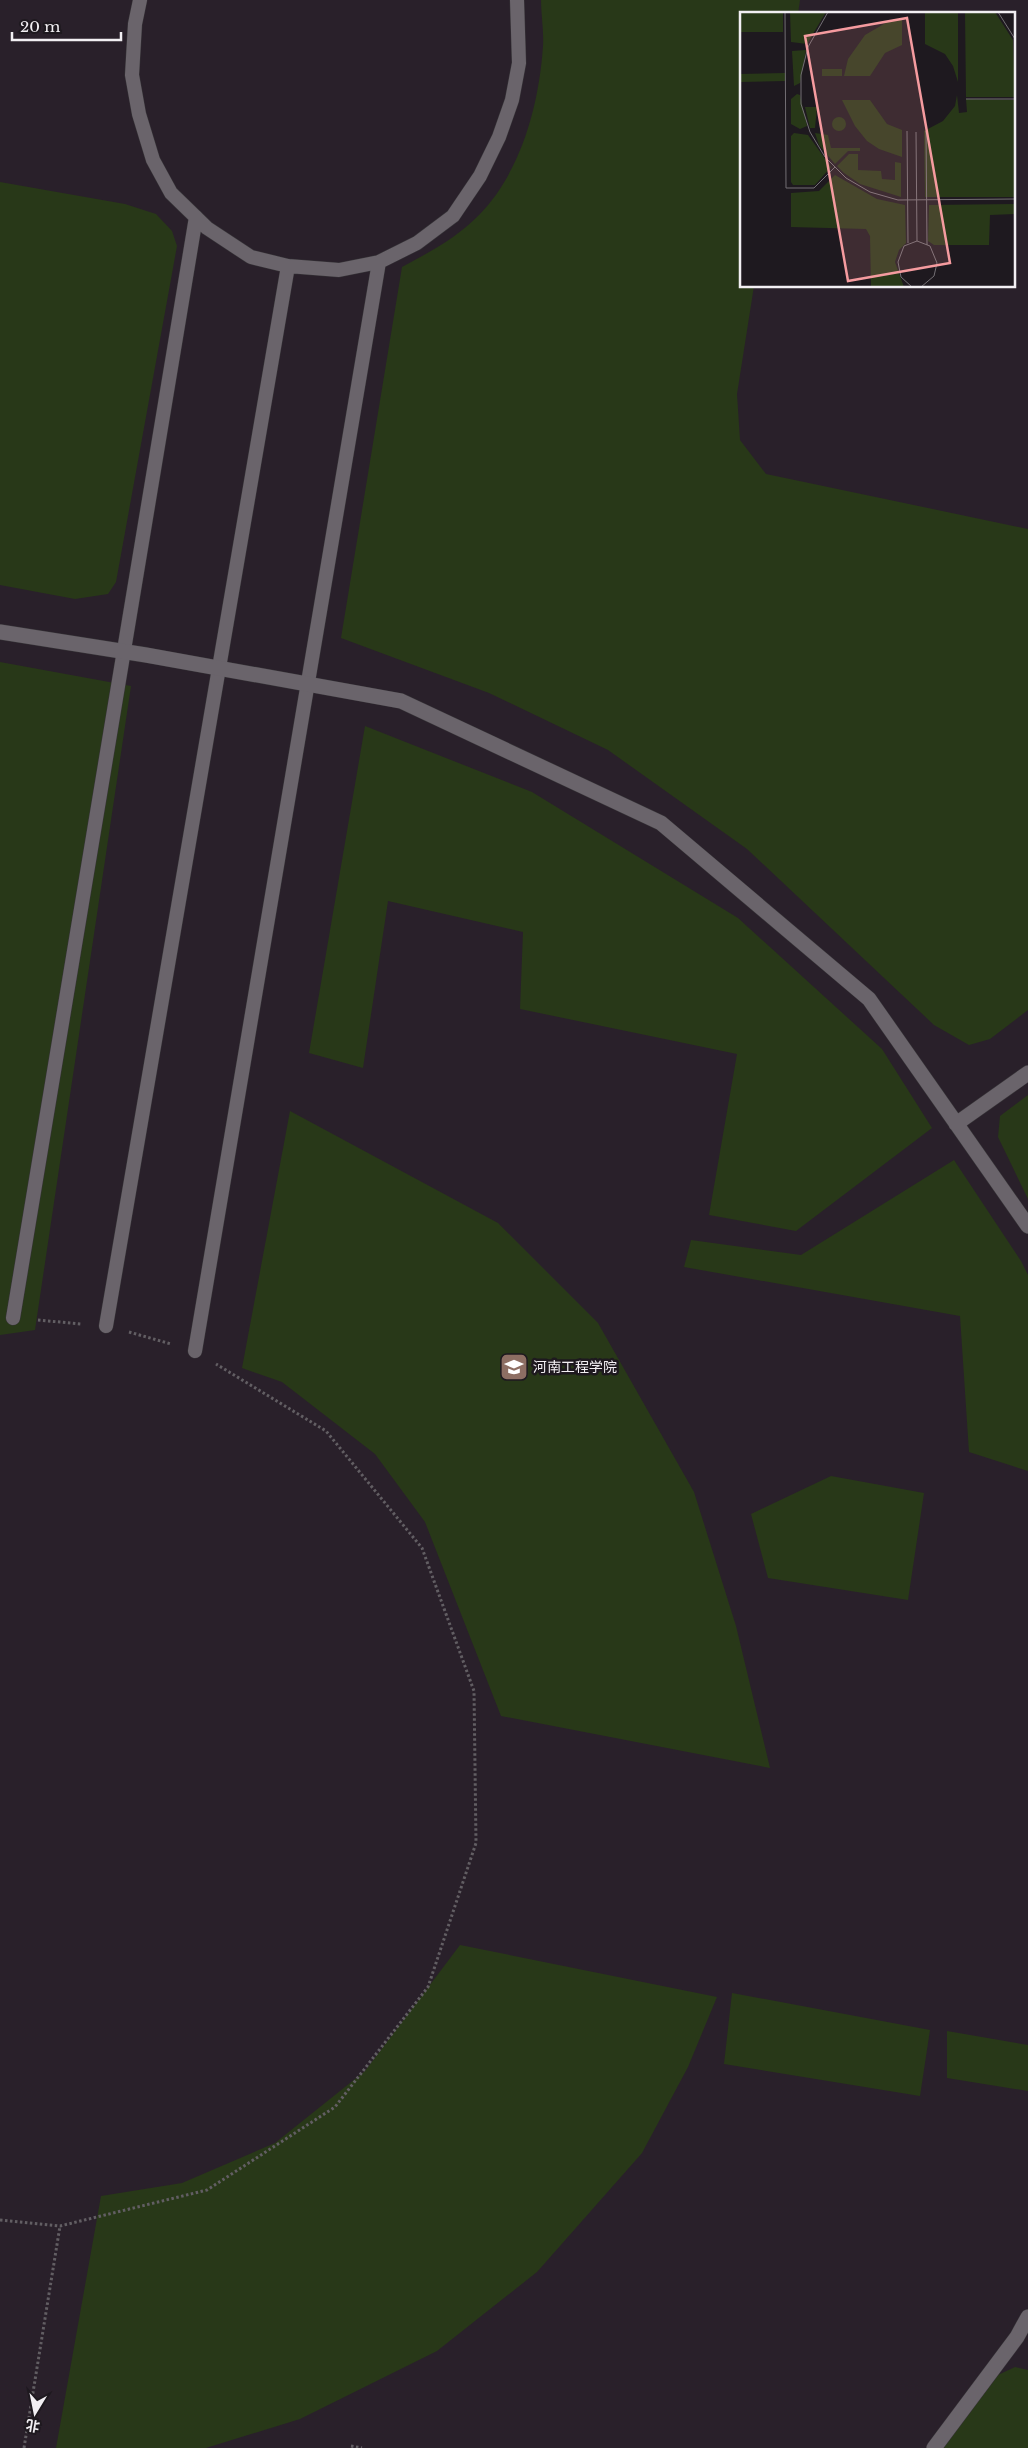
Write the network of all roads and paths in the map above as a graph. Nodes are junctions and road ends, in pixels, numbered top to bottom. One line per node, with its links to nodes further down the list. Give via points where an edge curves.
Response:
1 (140, 0): 3 (lane, via 132,75 139,114 154,160 171,193)
2 (516, 0): 4 (lane, via 519,63 512,100 480,176 453,216 418,243)
3 (196, 217): 5 (lane, via 251,257); 10 (lane)
4 (379, 262): 5 (lane, via 339,270); 12 (lane)
5 (288, 266): 11 (lane)
6 (0, 632): 8 (street, via 401,701 661,823 869,999)
7 (1028, 1073): 8 (street)
8 (956, 1124): 9 (street)
9 (1028, 1226)
10 (13, 1318): 11 (path)
11 (106, 1326): 12 (path)
12 (195, 1351): 14 (path, via 326,1431 422,1548 474,1691 476,1843 428,1987 336,2107 207,2190)
13 (0, 2220): 14 (path)
14 (60, 2226): 17 (path)
15 (1028, 2317): 19 (street, via 1017,2337)
16 (351, 2446): 18 (path)
17 (24, 2448)
18 (362, 2448)
19 (934, 2448)

